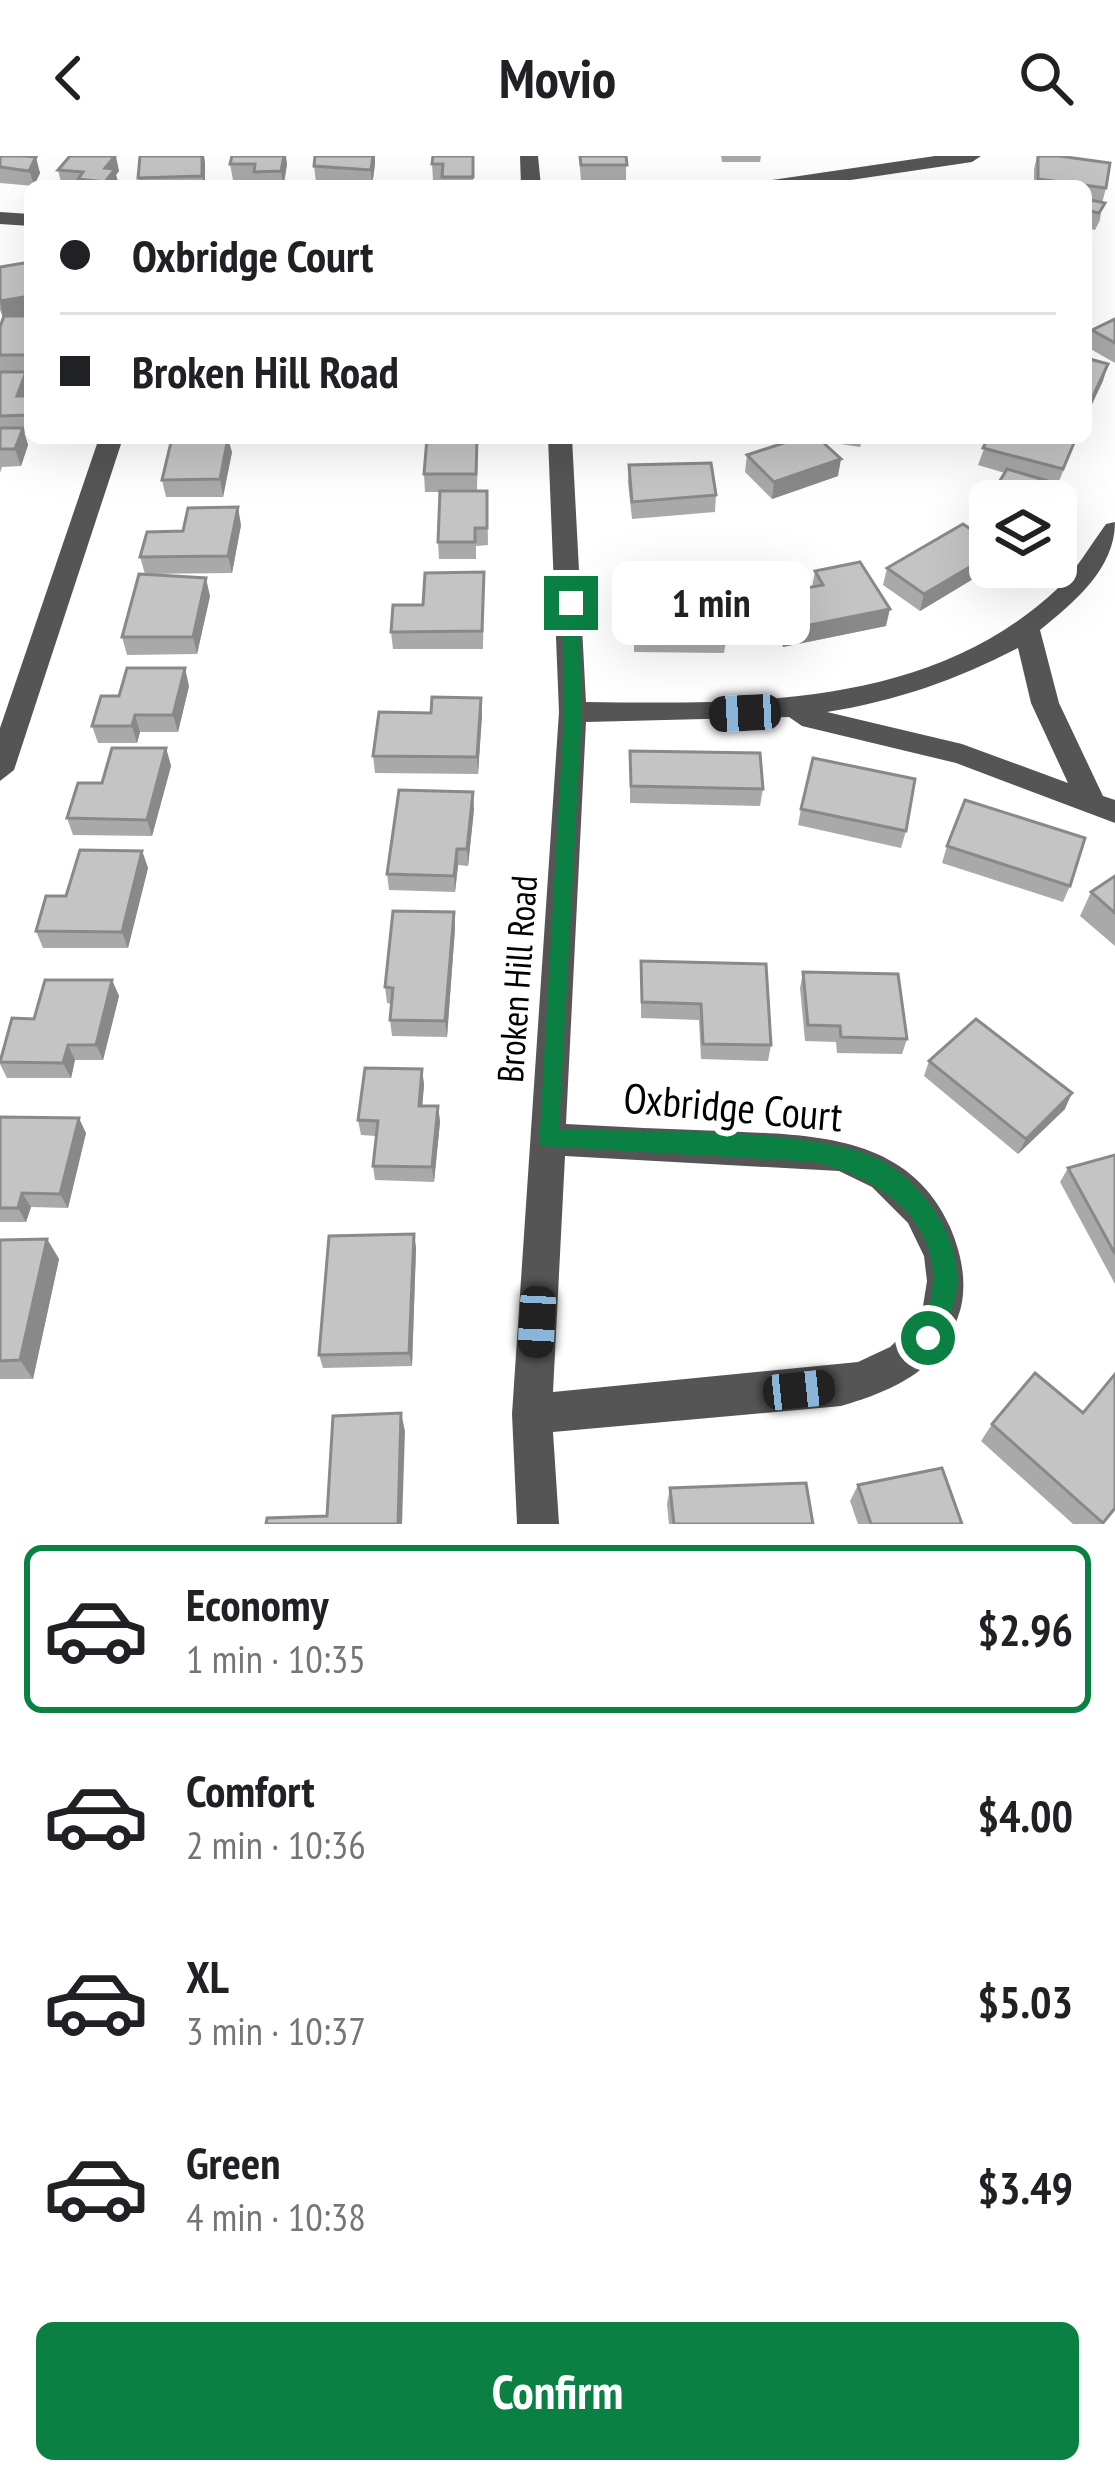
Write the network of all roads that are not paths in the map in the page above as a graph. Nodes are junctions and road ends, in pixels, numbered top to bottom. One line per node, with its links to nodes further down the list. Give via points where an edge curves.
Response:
1 (832, 156): 4 (street)
2 (963, 157): 3 (street); 5 (street)
3 (978, 178)
4 (850, 180)
5 (856, 180)
6 (109, 444): 12 (street)
7 (560, 444): 10 (street, Broken Hill Road)
8 (1115, 530): 9 (street, via 1071,594)
9 (1027, 631): 11 (street, via 928,680); 13 (street, via 1045,703)
10 (573, 712): 11 (street); 14 (street, Broken Hill Road)
11 (778, 712): 13 (street, via 962,754)
12 (0, 770)
13 (1103, 807)
14 (547, 1138): 15 (street, Broken Hill Road); 15 (street, Oxbridge Court, via 815,1152 862,1162 908,1195 929,1223 946,1282 928,1338 886,1375 841,1386)
15 (532, 1414): 16 (street, Broken Hill Road)
16 (538, 1524)

